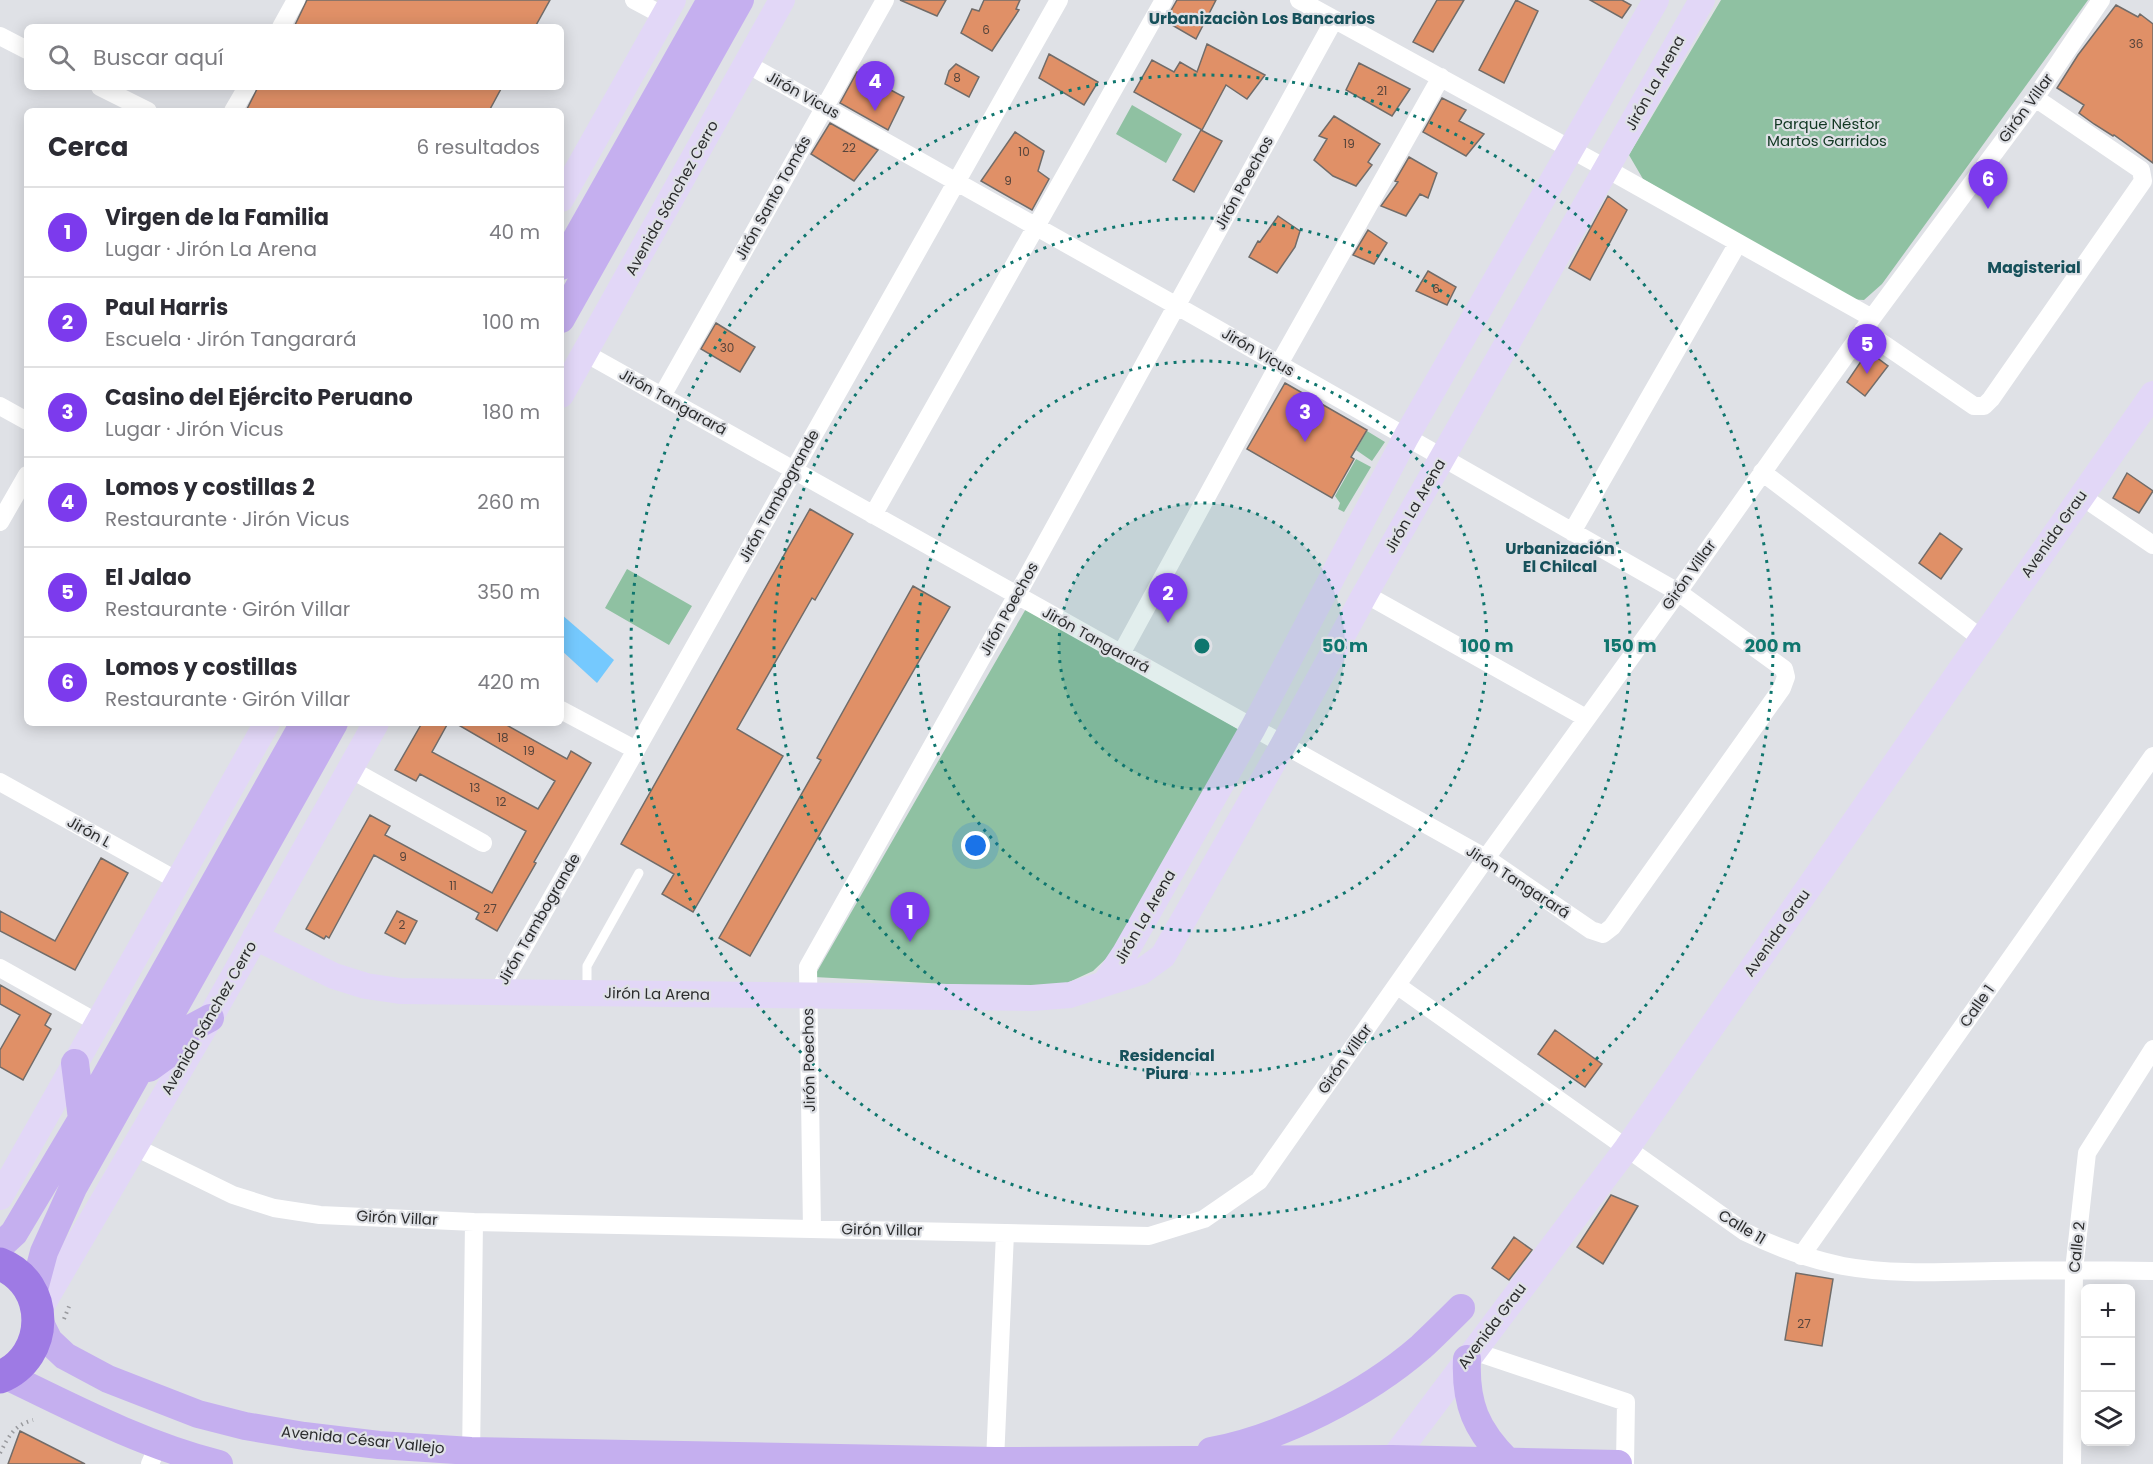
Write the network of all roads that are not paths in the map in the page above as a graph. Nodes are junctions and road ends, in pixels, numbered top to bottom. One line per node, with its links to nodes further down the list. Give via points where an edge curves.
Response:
1 (296, 0): 15 (street)
2 (634, 0): 13 (street)
3 (711, 0): 32 (main road)
4 (740, 0): 34 (main road)
5 (782, 0): 18 (main road, Avenida Sánchez Cerro)
6 (885, 0): 23 (street, Jirón Santo Tomás)
7 (1059, 0): 28 (street, Jirón Tambogrande)
8 (1164, 0): 30 (street)
9 (1299, 0): 14 (street)
10 (1656, 0): 26 (main road, Jirón La Arena)
11 (1702, 0): 27 (main road, Jirón La Arena)
12 (2101, 0): 22 (street, Girón Villar)
13 (668, 8): 29 (main road)
14 (1334, 20): 19 (street); 33 (street, Jirón Poechos)
15 (283, 24)
16 (0, 36): 17 (street)
17 (24, 48)
18 (747, 64): 23 (street, Jirón Vicus); 36 (main road, Avenida Sánchez Cerro)
19 (1441, 77): 26 (street); 37 (street)
20 (106, 90): 24 (street)
21 (245, 90): 25 (street)
22 (2035, 98): 35 (street, Girón Villar); 35 (street, via 2141,170 2142,181 1990,399 1984,406 1974,406)
23 (824, 107): 28 (street, Jirón Vicus); 40 (street, Jirón Santo Tomás)
24 (142, 108)
25 (235, 108)
26 (1570, 149): 27 (street); 43 (main road, Jirón La Arena)
27 (1607, 169): 31 (street); 44 (main road, Jirón La Arena)
28 (956, 182): 30 (street, Jirón Vicus); 45 (street, Jirón Tambogrande)
29 (564, 194)
30 (1036, 226): 33 (street, Jirón Vicus); 49 (street)
31 (1738, 243): 35 (street); 51 (street)
32 (564, 261)
33 (1177, 306): 37 (street, Jirón Vicus); 55 (street, Jirón Poechos)
34 (564, 314)
35 (1867, 324): 46 (street, Girón Villar)
36 (585, 353): 38 (main road, Avenida Sánchez Cerro); 40 (street, Jirón Tangarará)
37 (1279, 364): 43 (street, Jirón Vicus); 57 (street)
38 (564, 390)
39 (2153, 394): 48 (main road, Avenida Grau)
40 (662, 396): 45 (street, Jirón Tangarará)
41 (0, 406): 42 (street)
42 (24, 419)
43 (1406, 437): 44 (street, Jirón Vicus); 64 (main road, Jirón La Arena)
44 (1443, 458): 51 (street, Jirón Vicus); 54 (main road, Jirón La Arena)
45 (794, 470): 49 (street, Jirón Tangarará); 66 (street, Jirón Tambogrande)
46 (1762, 472): 53 (street, Girón Villar); 56 (street)
47 (24, 480): 50 (street)
48 (2081, 496): 52 (street); 56 (main road, Avenida Grau)
49 (873, 515): 55 (street, Jirón Tangarará)
50 (0, 522)
51 (1572, 532): 53 (street, Jirón Vicus)
52 (2153, 545)
53 (1678, 592): 59 (street, Girón Villar); 74 (street, Jirón Vicus, via 1784,669 1786,677 1782,688 1612,927)
54 (1365, 594): 59 (street); 65 (main road, Jirón La Arena)
55 (1017, 595): 57 (street, Jirón Tangarará); 81 (street, Jirón Poechos, via 808,967)
56 (1982, 639): 89 (main road, Avenida Grau)
57 (1121, 654): 64 (street, Jirón Tangarará)
58 (564, 712): 66 (street)
59 (1586, 718): 71 (street, Girón Villar)
60 (263, 726): 73 (main road)
61 (302, 726): 87 (main road)
62 (332, 726): 86 (main road)
63 (374, 726): 68 (main road, Avenida Sánchez Cerro)
64 (1253, 728): 65 (street, Jirón Tangarará); 77 (main road, Jirón La Arena)
65 (1283, 745): 71 (street, Jirón Tangarará); 77 (main road, Jirón La Arena, via 1163,956 1141,972)
66 (636, 750): 79 (street, Jirón Tambogrande)
67 (2153, 756): 95 (street, Calle 1)
68 (350, 769): 70 (street); 75 (main road, Avenida Sánchez Cerro)
69 (0, 782): 73 (street, Jirón L)
70 (483, 843)
71 (1486, 858): 74 (street, Jirón Tangarará, via 1591,930); 78 (street, Girón Villar)
72 (639, 873): 80 (lane, via 587,966)
73 (178, 881): 83 (main road)
74 (1603, 934)
75 (255, 937): 79 (main road, Jirón La Arena, via 334,976 366,986 400,991); 82 (main road, Avenida Sánchez Cerro)
76 (0, 968): 83 (street)
77 (1105, 983): 81 (main road, Jirón La Arena, via 1070,994 1032,998)
78 (1398, 986): 89 (street, Calle 11); 93 (street, Girón Villar, via 1259,1180 1204,1219 1149,1236)
79 (498, 992): 80 (main road, Jirón La Arena)
80 (587, 993): 81 (main road, Jirón La Arena)
81 (808, 996): 92 (street, Jirón Poechos)
82 (210, 1018): 86 (main road, via 184,1032 171,1052); 88 (main road, Avenida Sánchez Cerro)
83 (98, 1023): 85 (main road)
84 (2152, 1052): 97 (street, Calle 2, via 2087,1153)
85 (75, 1063): 87 (main road); 90 (main road)
86 (133, 1080): 100 (main road, via 73,1188 44,1252)
87 (82, 1119): 94 (main road, via 14,1233)
88 (135, 1147): 91 (street, Girón Villar, via 233,1195 274,1208 320,1215); 100 (main road, Avenida Sánchez Cerro)
89 (1627, 1148): 95 (street, Calle 11, via 1745,1232); 101 (main road, Avenida Grau)
90 (0, 1197)
91 (474, 1222): 92 (street, Girón Villar); 104 (street)
92 (812, 1229): 93 (street, Girón Villar)
93 (1005, 1233): 106 (street)
94 (0, 1246)
95 (1801, 1256): 97 (street, Calle 11, via 1878,1270)
96 (0, 1264): 100 (highway, via 21,1277)
97 (2074, 1270): 98 (street, Calle 11); 112 (street, Calle 2)
98 (2153, 1271)
99 (1461, 1308): 105 (main road, via 1374,1382 1324,1411 1218,1450)
100 (44, 1313): 102 (highway, via 32,1348 21,1364); 104 (main road, Avenida César Vallejo, via 49,1341 65,1356 108,1379 198,1414 304,1436)
101 (1470, 1355): 107 (main road, Avenida Grau); 108 (main road, via 1466,1382 1470,1405 1492,1446); 111 (street, via 1626,1402)
102 (3, 1376): 103 (main road)
103 (154, 1454): 109 (main road, via 184,1455)
104 (471, 1457): 106 (main road, Avenida César Vallejo)
105 (1161, 1460): 106 (main road, Avenida César Vallejo); 107 (main road, Avenida César Vallejo)
106 (995, 1461)
107 (1391, 1462): 108 (main road, Avenida César Vallejo)
108 (1508, 1462): 110 (main road, Avenida César Vallejo)
109 (219, 1464)
110 (1618, 1464)
111 (1625, 1464)
112 (2072, 1464)

